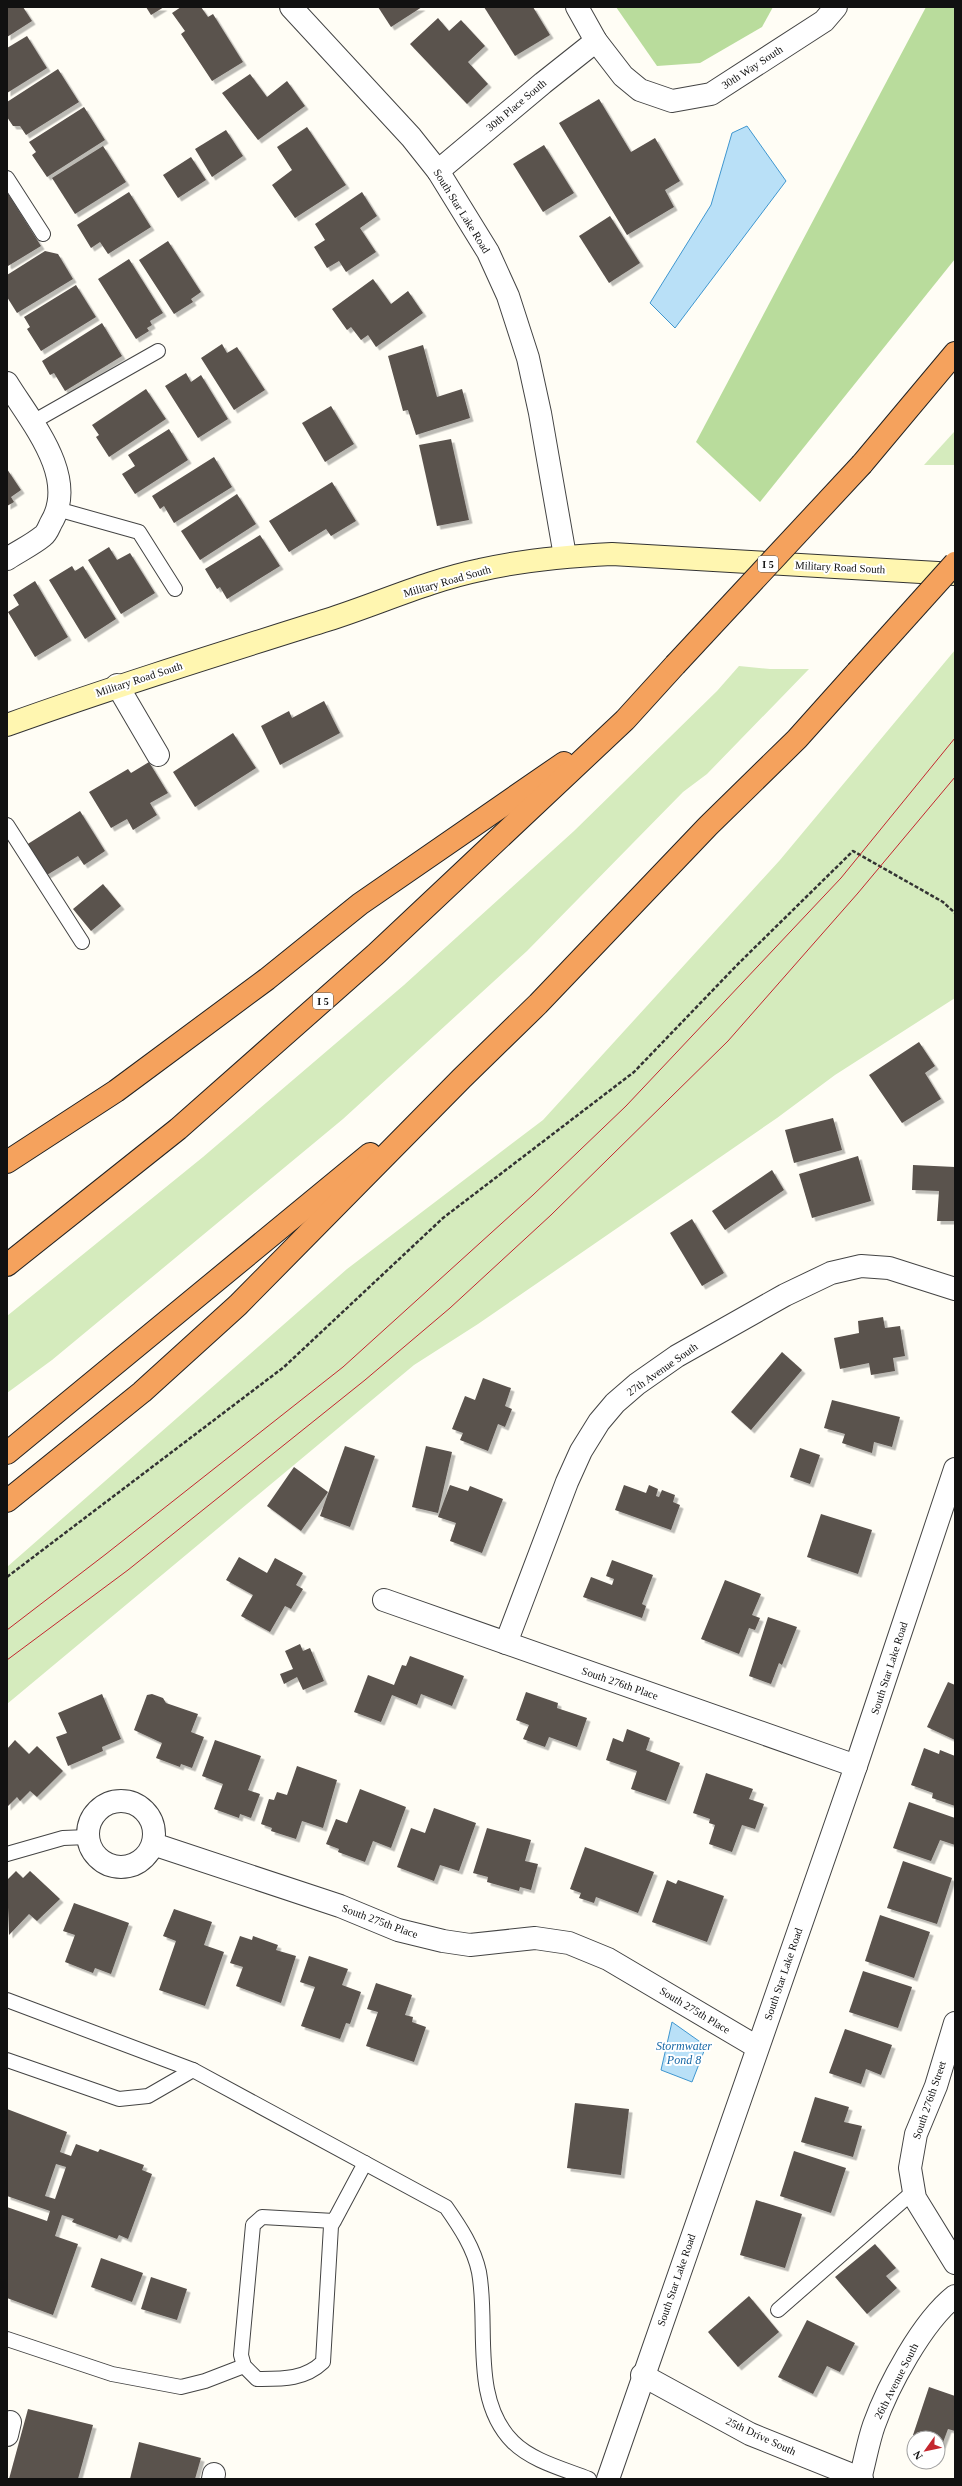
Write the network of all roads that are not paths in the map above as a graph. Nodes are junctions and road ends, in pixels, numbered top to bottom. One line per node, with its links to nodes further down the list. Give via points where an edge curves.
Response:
1 (291, 7): 5 (street, South Star Lake Road, via 411,137)
2 (577, 7): 4 (street, 30th Way South)
3 (836, 7): 4 (street, 30th Way South, via 824,21 711,94 672,101 640,90 623,76)
4 (596, 41): 5 (street, 30th Place South)
5 (438, 171): 13 (street, South Star Lake Road, via 488,252 508,296 528,358)
6 (7, 178): 7 (lane)
7 (43, 234)
8 (158, 351): 11 (lane)
9 (955, 353): 19 (highway, I 5, bridge, via 862,464)
10 (7, 384): 11 (street)
11 (31, 423): 12 (street, via 51,455 60,477 60,501)
12 (57, 509): 14 (street, via 44,535); 17 (lane, via 139,532)
13 (566, 556): 16 (main road, Military Road South, via 612,554); 18 (main road, Military Road South, via 480,570)
14 (7, 558)
15 (955, 563): 24 (highway, bridge, via 797,739 708,826 538,1004)
16 (955, 574)
17 (175, 589)
18 (117, 685): 20 (main road, Military Road South); 21 (street)
19 (625, 720): 25 (highway, via 360,904 267,979 116,1090); 26 (highway, I 5, via 370,960 178,1129)
20 (7, 725)
21 (158, 755)
22 (7, 825): 23 (lane)
23 (82, 942)
24 (462, 1078): 28 (highway); 30 (highway, via 238,1305 142,1392)
25 (7, 1162)
26 (7, 1265)
27 (955, 1289): 32 (street, 27th Avenue South, via 889,1268 861,1266 831,1273 785,1295 697,1345 637,1384 616,1402 599,1422 582,1451 567,1482)
28 (7, 1453)
29 (955, 1469): 33 (street, South Star Lake Road)
30 (7, 1501)
31 (384, 1600): 32 (street, South 276th Place)
32 (506, 1643): 33 (street, South 276th Place)
33 (856, 1766): 39 (street, South Star Lake Road)
34 (88, 1836): 35 (street, via 92,1849 100,1859 117,1866 136,1864 146,1856); 35 (street, via 90,1824 101,1808 119,1801 132,1802 143,1809 150,1819 154,1832); 36 (lane, via 63,1838)
35 (153, 1844): 39 (street, South 275th Place, via 340,1906 398,1930 443,1941 470,1945 535,1938 569,1943 608,1959)
36 (7, 1854)
37 (7, 2000): 41 (lane)
38 (955, 2023): 43 (street, South 276th Street, via 936,2086 916,2134 910,2168)
39 (757, 2047): 50 (street, South Star Lake Road)
40 (7, 2060): 41 (lane, via 119,2099 148,2096)
41 (193, 2070): 42 (lane)
42 (365, 2163): 44 (lane); 51 (lane, via 446,2207 464,2234 479,2272 486,2386 500,2425 513,2441 527,2452)
43 (914, 2191): 45 (street, South 276th Street, via 915,2198); 47 (lane)
44 (334, 2221): 49 (lane, via 262,2217 253,2225 241,2355); 49 (lane, via 331,2226 323,2362 313,2372 289,2378 257,2379)
45 (955, 2263)
46 (955, 2296): 53 (street, 26th Avenue South, via 919,2336 894,2382 874,2425)
47 (778, 2310)
48 (7, 2339): 49 (lane, via 112,2374 181,2387)
49 (244, 2366)
50 (642, 2375): 52 (street, South Star Lake Road); 53 (street, 25th Drive South, via 750,2434)
51 (589, 2479)
52 (608, 2479)
53 (861, 2479)

